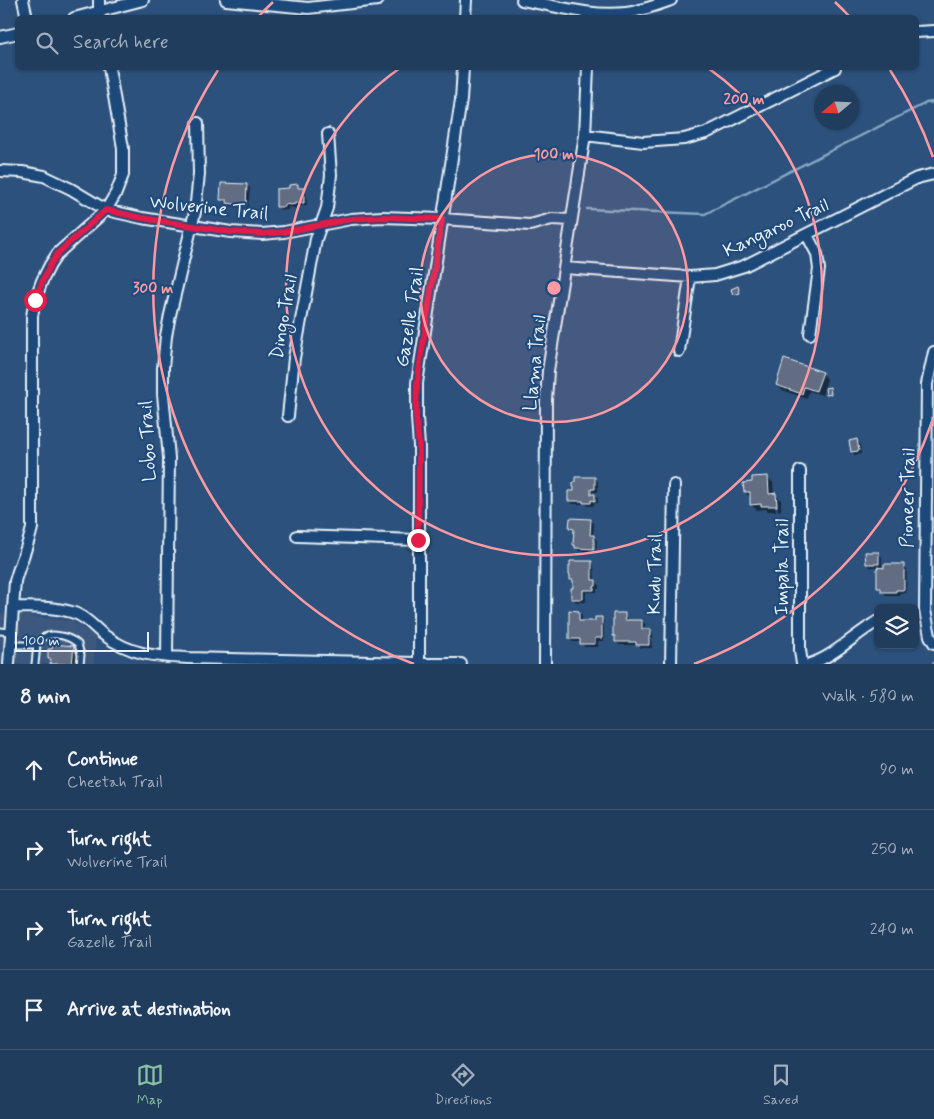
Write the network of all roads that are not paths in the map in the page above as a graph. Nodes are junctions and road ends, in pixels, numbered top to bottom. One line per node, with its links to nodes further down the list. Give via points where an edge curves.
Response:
1 (22, 0): 10 (street)
2 (99, 0): 9 (street)
3 (143, 0): 9 (street)
4 (226, 0): 5 (street, via 308,8)
5 (378, 0)
6 (466, 0): 11 (street)
7 (522, 0): 12 (street)
8 (671, 0): 12 (street, via 628,13)
9 (99, 14)
10 (26, 15)
11 (465, 15)
12 (591, 15)
13 (919, 32): 14 (street)
14 (934, 32)
15 (15, 34): 16 (street)
16 (0, 37)
17 (109, 70): 26 (street, via 123,148 123,175)
18 (463, 70): 27 (street, Gazelle Trail)
19 (588, 70): 23 (street, Llama Trail)
20 (831, 70): 23 (street, via 719,126 684,139 642,142)
21 (198, 123): 29 (street, Lobo Trail, via 200,174)
22 (328, 134): 30 (street, Dingo Trail, via 331,175 327,208)
23 (585, 134): 28 (street, Llama Trail)
24 (0, 171): 26 (street, Wolverine Trail, via 44,176)
25 (934, 174): 31 (street, Kangaroo Trail, via 917,178)
26 (106, 210): 29 (street, Wolverine Trail); 43 (street, via 58,253 35,300 32,316 32,528 15,581)
27 (442, 219): 28 (street, Wolverine Trail, via 530,225 559,218); 30 (street, Wolverine Trail, via 382,217); 42 (street, Gazelle Trail, via 417,383)
28 (571, 220): 32 (street, Llama Trail)
29 (190, 226): 30 (street, Wolverine Trail, via 262,234); 51 (street, Lobo Trail, via 166,336 163,368 169,458)
30 (320, 226): 37 (street, Dingo Trail, via 294,358)
31 (808, 235): 33 (street, Kangaroo Trail, via 744,266 715,275); 34 (street, via 817,254 819,269)
32 (564, 268): 33 (street, Kangaroo Trail); 57 (street, Llama Trail, via 546,400)
33 (690, 277): 35 (street)
34 (810, 334)
35 (679, 351)
36 (934, 352): 40 (street, Pioneer Trail, via 927,384)
37 (288, 416)
38 (800, 471): 59 (street, Impala Trail)
39 (674, 485): 58 (street, Kudu Trail)
40 (929, 520): 44 (street, Pioneer Trail)
41 (297, 536): 42 (street)
42 (418, 540): 52 (street, Gazelle Trail)
43 (13, 607): 47 (street); 51 (street, via 66,610 78,614 120,645 148,655)
44 (920, 611): 48 (street, Pioneer Trail)
45 (874, 624): 60 (street, via 831,654)
46 (0, 631): 47 (lane)
47 (11, 632): 49 (street)
48 (934, 643)
49 (10, 645): 50 (lane); 53 (street)
50 (37, 645): 54 (lane); 55 (lane, via 44,636 65,636 78,644)
51 (167, 657): 52 (street)
52 (419, 663): 56 (street)
53 (9, 664)
54 (35, 664)
55 (80, 664)
56 (461, 664)
57 (545, 664)
58 (672, 664)
59 (802, 664)
60 (810, 664)

